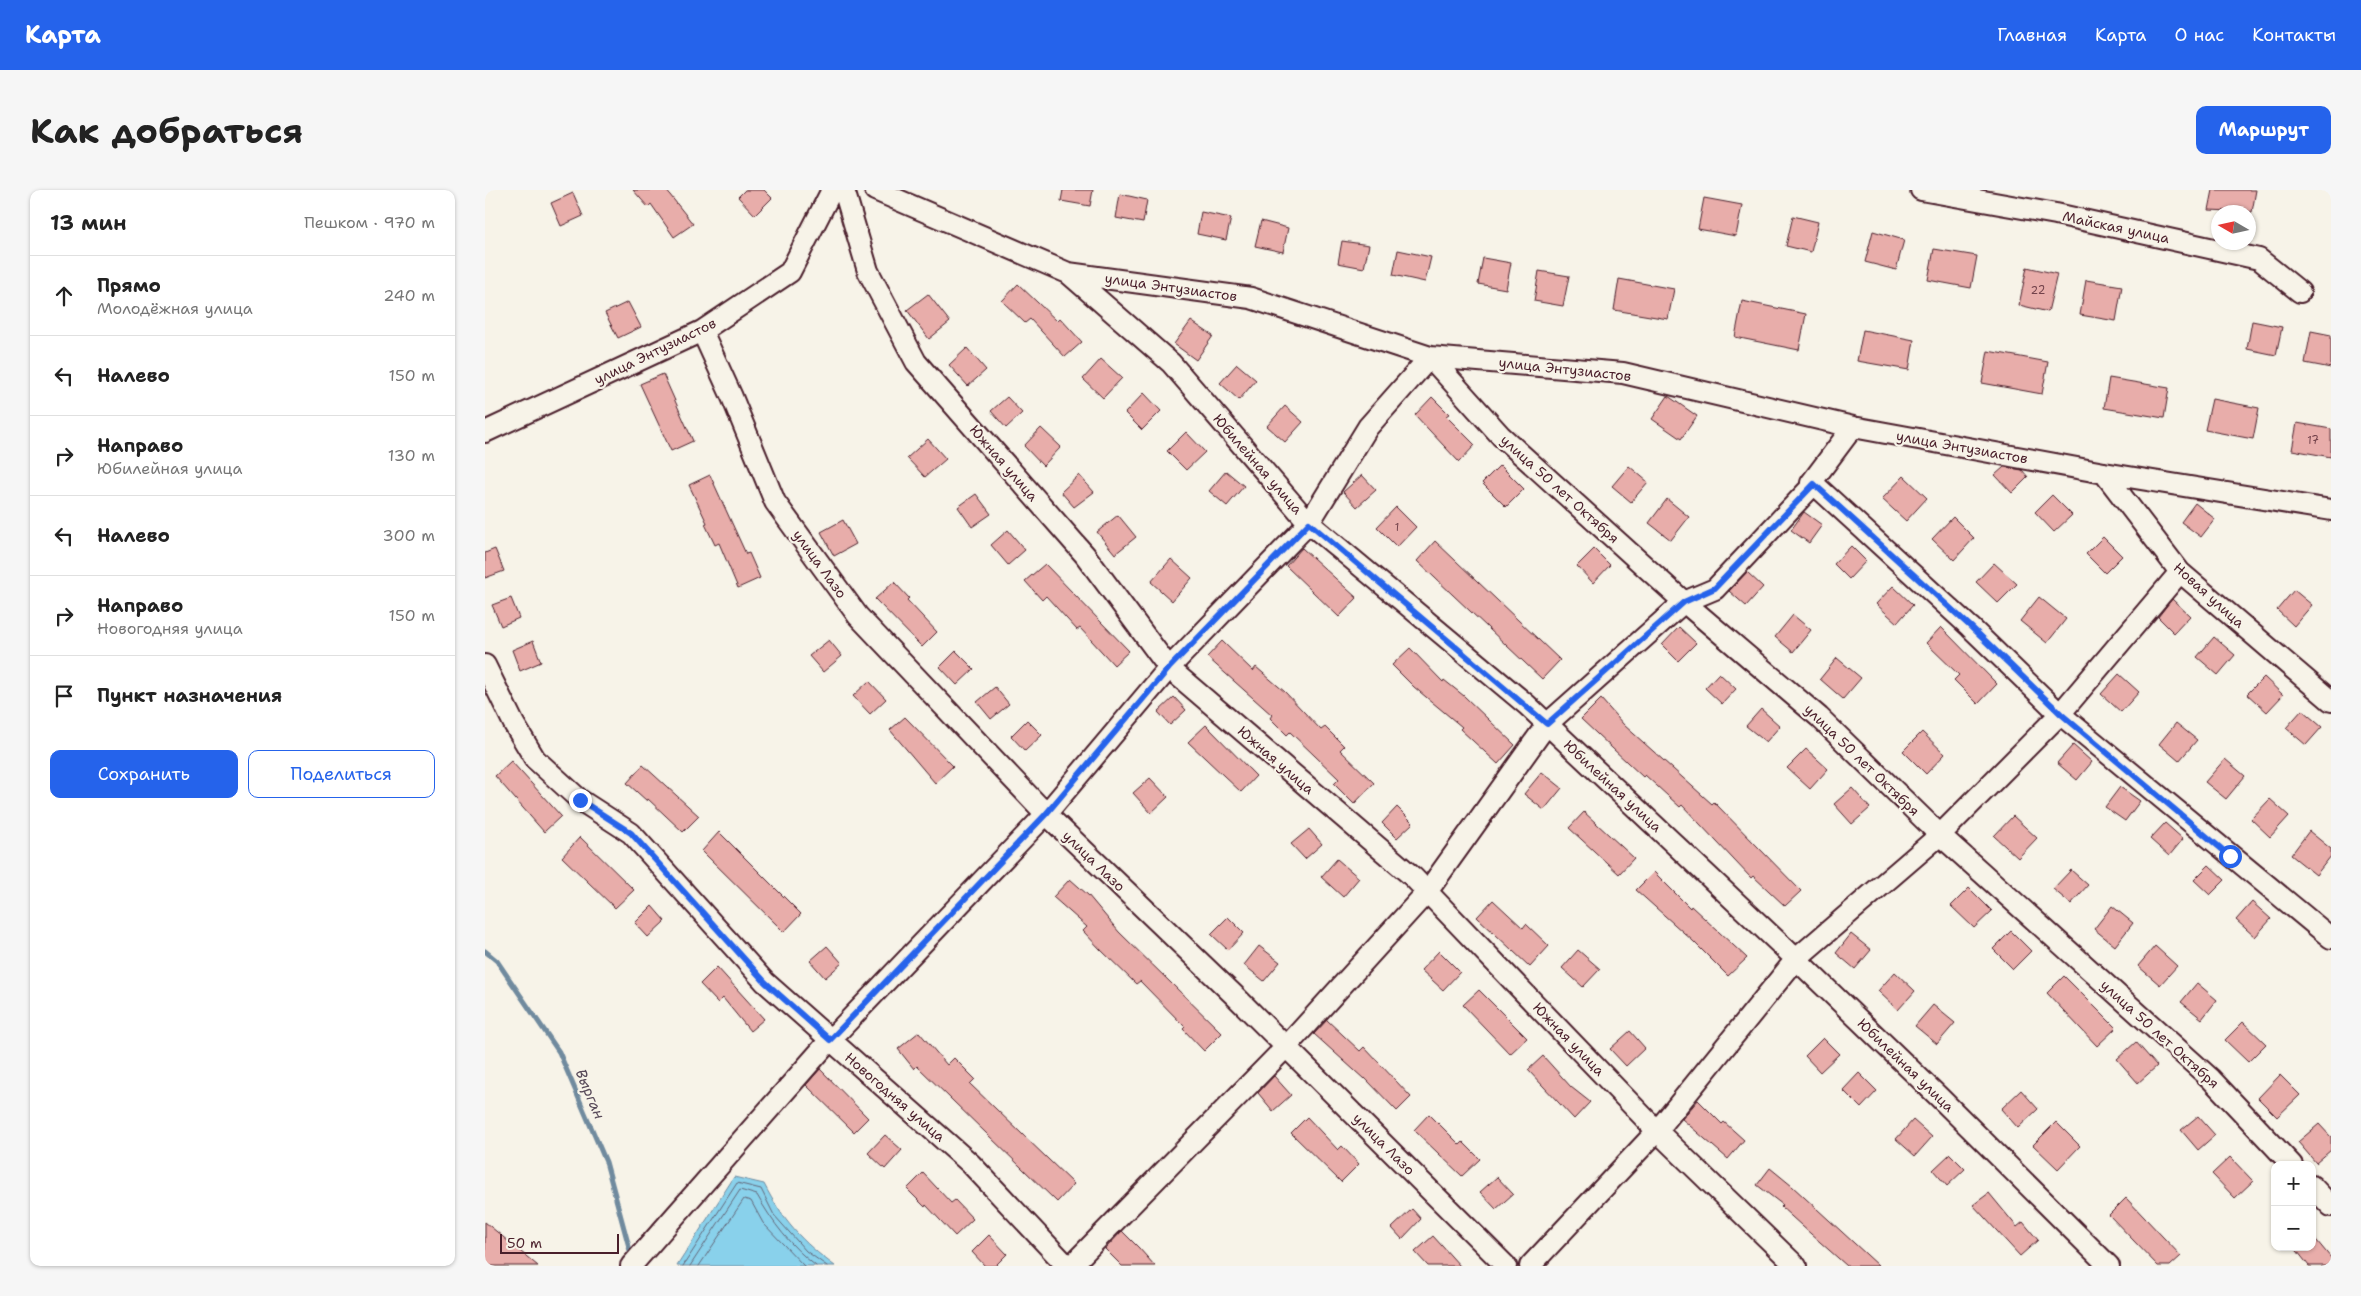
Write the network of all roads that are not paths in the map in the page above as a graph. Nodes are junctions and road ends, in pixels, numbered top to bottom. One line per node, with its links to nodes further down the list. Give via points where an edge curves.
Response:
1 (832, 190): 7 (street, улица Энтузиастов, via 790,272)
2 (844, 190): 18 (street, Южная улица, via 868,271 916,362 1085,555)
3 (875, 190): 5 (street, улица Энтузиастов)
4 (1921, 190): 6 (street, Майская улица, via 2056,214 2259,259)
5 (1068, 273): 8 (street, улица Энтузиастов, via 1251,298); 14 (street, Юбилейная улица, via 1171,363)
6 (2300, 292)
7 (701, 331): 10 (street, улица Энтузиастов); 22 (street, улица Лазо, via 775,502 858,616)
8 (1430, 357): 9 (street, улица Энтузиастов, via 1623,373); 14 (street, via 1368,427); 16 (street, улица 50 лет Октября, via 1501,436)
9 (1853, 427): 11 (street, улица Энтузиастов); 12 (street, via 1811,483)
10 (485, 432)
11 (2104, 473): 13 (street, улица Энтузиастов); 15 (street, Новая улица)
12 (1814, 484): 16 (street, via 1715,588); 20 (street)
13 (2331, 510)
14 (1309, 523): 18 (street); 21 (street, Юбилейная улица)
15 (2180, 572): 19 (street, Новая улица); 20 (street)
16 (1684, 602): 21 (street); 23 (street, улица 50 лет Октября, via 1819,717)
17 (485, 665): 27 (street, Новогодняя улица, via 535,759 580,800 631,833 765,982)
18 (1169, 668): 22 (street); 24 (street, Южная улица)
19 (2331, 701)
20 (2061, 714): 23 (street); 25 (street)
21 (1547, 724): 24 (street); 26 (street, Юбилейная улица)
22 (1046, 814): 27 (street); 28 (street, улица Лазо)
23 (1940, 835): 26 (street); 30 (street, улица 50 лет Октября, via 2211,1079)
24 (1427, 892): 28 (street); 29 (street, Южная улица)
25 (2331, 938)
26 (1796, 959): 29 (street); 39 (street, Юбилейная улица)
27 (830, 1040): 33 (street); 34 (street, Новогодняя улица, via 971,1164)
28 (1286, 1047): 35 (street); 36 (street, улица Лазо)
29 (1657, 1131): 37 (street); 38 (street, Южная улица)
30 (2288, 1161)
31 (2316, 1190): 32 (street)
32 (2331, 1206)
33 (636, 1260)
34 (1067, 1266)
35 (1071, 1266)
36 (1506, 1266)
37 (1530, 1266)
38 (1796, 1266)
39 (2109, 1266)

